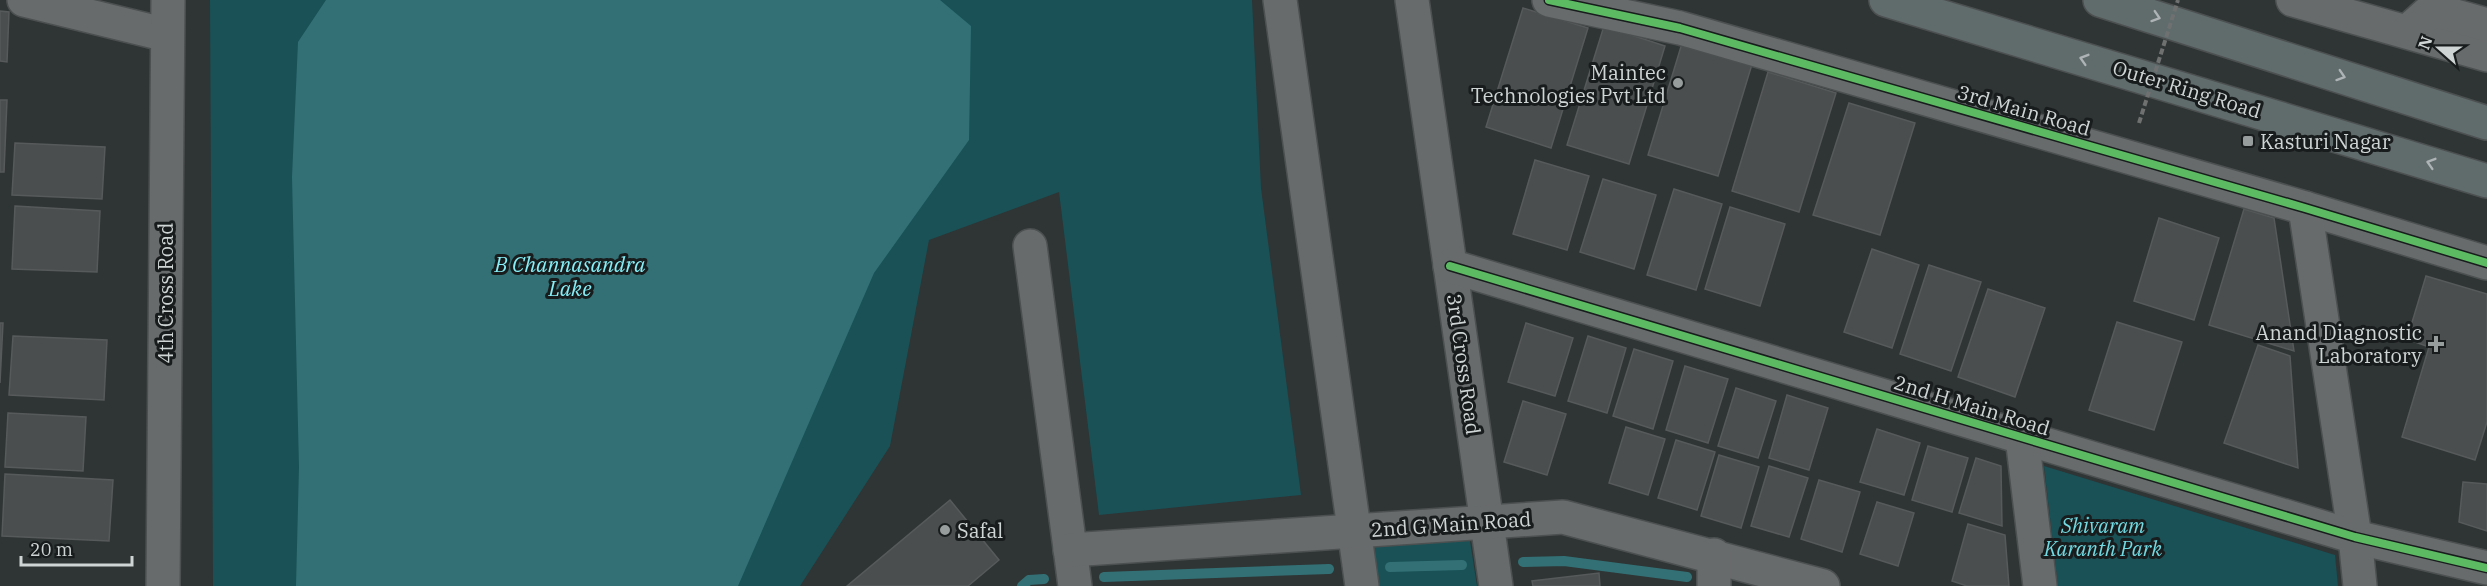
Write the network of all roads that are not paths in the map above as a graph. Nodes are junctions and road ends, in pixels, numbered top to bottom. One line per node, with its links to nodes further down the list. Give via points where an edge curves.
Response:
1 (24, 0): 11 (street)
2 (168, 0): 11 (street, 4th Cross Road)
3 (1280, 0): 21 (street)
4 (1412, 0): 18 (street, 3rd Cross Road)
5 (1549, 0): 15 (street, 3rd Main Road, via 1680,28)
6 (1886, 0): 14 (highway, Outer Ring Road, one-way to 6)
7 (2100, 0): 13 (highway, one-way to 13)
8 (2293, 0): 10 (street)
9 (2487, 25): 10 (street, via 2438,11 2427,14)
10 (2408, 31): 12 (street)
11 (167, 35): 26 (street, 4th Cross Road)
12 (2487, 55)
13 (2487, 123)
14 (2487, 181)
15 (2305, 208): 17 (street, 3rd Main Road); 22 (street)
16 (1030, 246): 23 (street)
17 (2487, 263)
18 (1450, 266): 19 (street, 2nd H Main Road); 20 (street, 3rd Cross Road)
19 (2022, 437): 22 (street, 2nd H Main Road); 31 (street)
20 (1487, 522): 21 (street, 2nd G Main Road); 25 (street, 2nd G Main Road, via 1563,517); 29 (street, 3rd Cross Road)
21 (1354, 531): 23 (street, 2nd G Main Road); 28 (street)
22 (2355, 537): 24 (street, 2nd H Main Road); 32 (street)
23 (1070, 550): 27 (street)
24 (2487, 567)
25 (1714, 571): 30 (street, 2nd G Main Road)
26 (163, 586)
27 (1076, 586)
28 (1362, 586)
29 (1496, 586)
30 (1823, 586)
31 (2040, 586)
32 (2360, 586)

